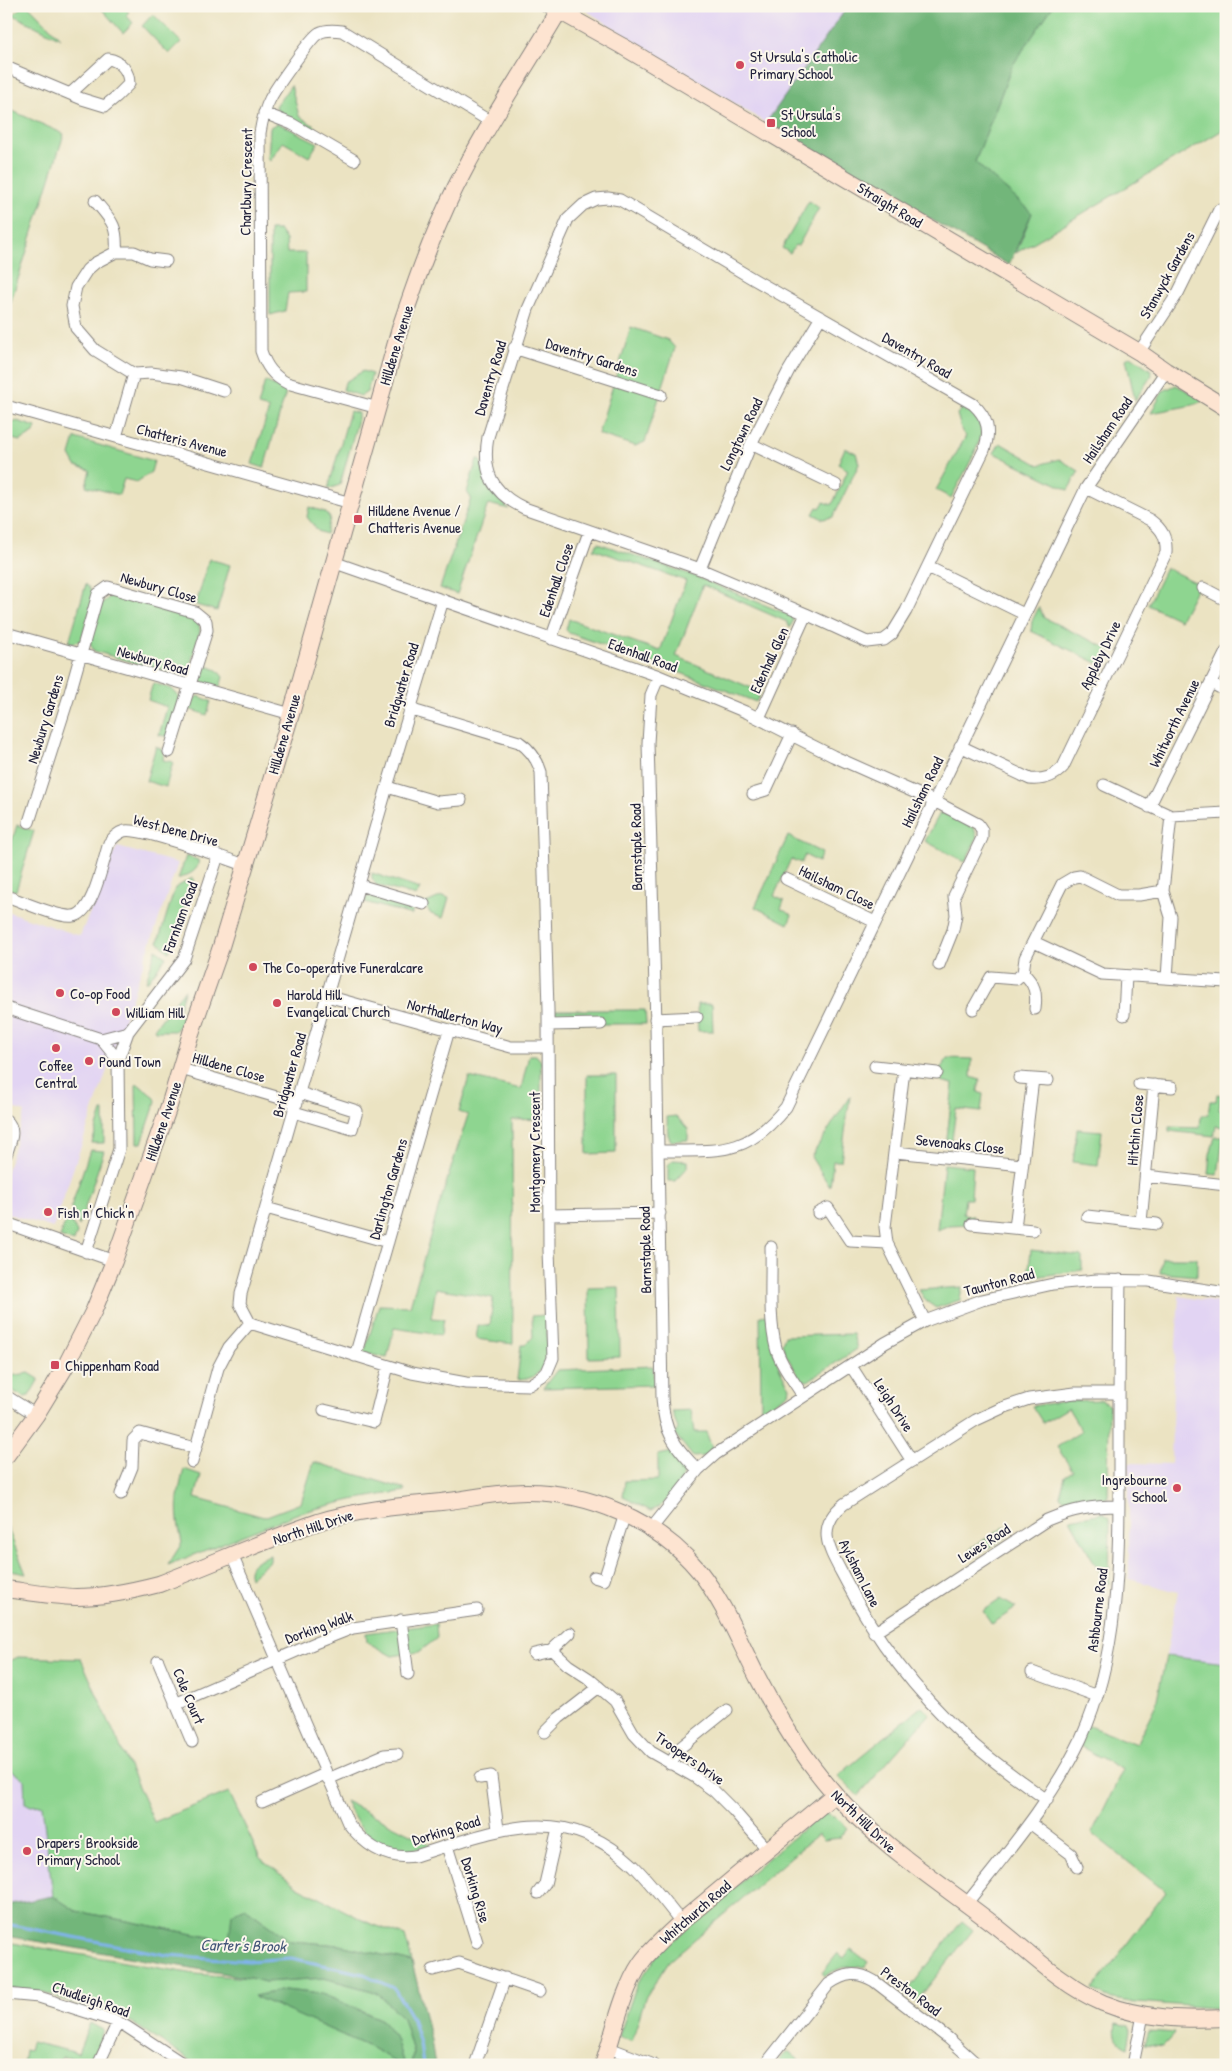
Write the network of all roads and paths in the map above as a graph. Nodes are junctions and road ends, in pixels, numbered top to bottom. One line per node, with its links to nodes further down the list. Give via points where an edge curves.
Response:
1 (555, 9): 5 (street, Hilldene Avenue); 13 (street, Straight Road)
2 (6, 67): 3 (street)
3 (71, 93): 3 (street, via 105,106 128,84 129,74 120,64 108,59)
4 (264, 113): 5 (street, Charlbury Crescent, via 270,99 309,43 318,33 335,30 342,31); 6 (street, via 292,124); 19 (street, Charlbury Crescent, via 260,133 261,352 264,361 271,372 287,383)
5 (491, 122): 19 (street, Hilldene Avenue, via 439,222 401,325)
6 (354, 160)
7 (95, 201): 9 (street, via 113,221)
8 (1219, 210): 13 (street, Stanwyck Gardens, via 1178,293)
9 (116, 252): 10 (street, via 134,252); 15 (street, via 86,270 73,297 73,316 76,328 86,342)
10 (166, 261)
11 (821, 317): 12 (street, Daventry Road, via 620,200 596,199 583,205 568,219); 22 (street, Longtown Road); 28 (street, Daventry Road, via 973,404 987,420 985,448)
12 (514, 348): 17 (street, Daventry Gardens); 26 (street, Daventry Road, via 485,451 488,475 508,501)
13 (1139, 352): 14 (street, Straight Road)
14 (1166, 371): 20 (street, Straight Road); 24 (street, Hailsham Road)
15 (134, 374): 16 (street, via 181,377); 21 (street)
16 (224, 392)
17 (661, 395)
18 (6, 406): 21 (street, Chatteris Avenue)
19 (378, 408): 25 (street, Hilldene Avenue)
20 (1226, 408)
21 (116, 437): 25 (street, Chatteris Avenue)
22 (751, 444): 23 (street); 29 (street, Longtown Road)
23 (836, 485)
24 (1086, 488): 34 (street, Hailsham Road); 47 (street, Appleby Drive, via 1159,526 1165,535 1166,553 1063,767 1051,777 1030,779)
25 (351, 503): 27 (street, Hilldene Avenue)
26 (589, 532): 29 (street, Daventry Road); 36 (street, Edenhall Close)
27 (333, 562): 31 (street, Edenhall Road); 44 (street, Hilldene Avenue)
28 (928, 568): 33 (street, Daventry Road, via 897,627 884,640 867,642); 34 (street)
29 (700, 569): 33 (street, Daventry Road)
30 (1203, 588): 32 (street)
31 (444, 600): 36 (street, Edenhall Road); 43 (street, Bridgwater Road)
32 (1226, 600)
33 (806, 614): 45 (street, Edenhall Glen)
34 (1024, 614): 47 (street, Hailsham Road)
35 (6, 633): 38 (street, Newbury Road)
36 (551, 639): 39 (street, Edenhall Road)
37 (1226, 652): 40 (street, Whitworth Avenue)
38 (81, 654): 41 (street, Newbury Road); 41 (street, Newbury Close, via 98,594 108,587 195,612 206,621 206,630); 57 (street, Newbury Gardens)
39 (659, 676): 45 (street, Edenhall Road); 78 (street, Barnstaple Road, via 651,695 648,743)
40 (1210, 683): 42 (street); 54 (street, Whitworth Avenue)
41 (190, 686): 44 (street, Newbury Road); 48 (street)
42 (1226, 691)
43 (409, 709): 50 (street, Bridgwater Road); 80 (street, Montgomery Crescent, via 513,740 537,760 542,781)
44 (291, 714): 59 (street, Hilldene Avenue)
45 (759, 718): 46 (street, Edenhall Road)
46 (792, 734): 51 (street, via 766,790); 53 (street, Edenhall Road)
47 (960, 746): 53 (street, Hailsham Road)
48 (169, 752)
49 (1104, 785): 54 (street)
50 (387, 787): 52 (street, via 438,802); 61 (street, Bridgwater Road)
51 (753, 794)
52 (461, 800)
53 (934, 801): 65 (street, Hailsham Road); 67 (street, Edenhall Road, via 978,824 983,834 954,896 956,915 953,930)
54 (1149, 806): 56 (street)
55 (1226, 813): 56 (street)
56 (1171, 816): 62 (street)
57 (29, 822)
58 (218, 856): 59 (street, West Dene Drive); 63 (street, West Dene Drive, via 144,833 123,831 109,843 90,902 82,913 74,917 63,916); 82 (street, Farnham Road, via 184,959)
59 (245, 865): 87 (street, Hilldene Avenue)
60 (786, 879): 65 (street, Hailsham Close)
61 (359, 884): 64 (street); 72 (street, Bridgwater Road)
62 (1162, 891): 66 (street, via 1118,895 1091,880 1074,877 1062,884); 70 (street, via 1171,917)
63 (6, 896)
64 (424, 904)
65 (876, 922): 98 (street, Hailsham Road, via 786,1107 777,1118 754,1139 738,1147)
66 (1034, 942): 68 (street, via 1025,958); 69 (street, via 1102,974)
67 (939, 965)
68 (1023, 973): 74 (street, via 1016,979 991,977); 75 (street, via 1037,993)
69 (1126, 976): 70 (street); 76 (street)
70 (1167, 978): 71 (street)
71 (1226, 982)
72 (327, 996): 81 (street, Northallerton Way); 96 (street, Bridgwater Road)
73 (6, 1008): 83 (street)
74 (973, 1009)
75 (1036, 1009)
76 (1124, 1015)
77 (697, 1017): 78 (street)
78 (655, 1019): 98 (street, Barnstaple Road)
79 (601, 1024): 80 (street)
80 (548, 1025): 84 (street, Montgomery Crescent)
81 (450, 1030): 84 (street, Northallerton Way, via 510,1046); 115 (street, Darlington Gardens)
82 (128, 1032): 83 (street); 85 (street, Farnham Road)
83 (101, 1038): 85 (street)
84 (548, 1048): 107 (street, Montgomery Crescent)
85 (118, 1060): 118 (street, Farnham Road, via 119,1149)
86 (875, 1066): 88 (street)
87 (181, 1069): 96 (street, Hilldene Close); 119 (street, Hilldene Avenue)
88 (904, 1070): 89 (street); 99 (street, Sevenoaks Close)
89 (937, 1072)
90 (1019, 1078): 91 (street)
91 (1034, 1080): 92 (street); 101 (street, Sevenoaks Close)
92 (1048, 1080)
93 (1139, 1084): 94 (street, Hitchin Close)
94 (1154, 1085): 95 (street, Hitchin Close); 102 (street, Hitchin Close)
95 (1172, 1087)
96 (297, 1102): 104 (street, Bridgwater Road)
97 (6, 1120): 100 (street, via 13,1132)
98 (658, 1151): 105 (street, Barnstaple Road)
99 (895, 1152): 101 (street, Sevenoaks Close); 116 (street, Sevenoaks Close)
100 (6, 1155)
101 (1022, 1165): 113 (street, Sevenoaks Close)
102 (1146, 1176): 103 (street, Hitchin Close); 109 (street, Hitchin Close)
103 (1226, 1185)
104 (266, 1208): 115 (street); 123 (street, Bridgwater Road, via 241,1294 240,1304)
105 (660, 1213): 107 (street); 136 (street, Barnstaple Road, via 663,1418 680,1451)
106 (818, 1213): 116 (street, via 828,1208 850,1241)
107 (549, 1215): 125 (street, Montgomery Crescent, via 553,1358 542,1377 521,1386 466,1383)
108 (1087, 1216): 109 (street)
109 (1141, 1222): 112 (street)
110 (6, 1224): 118 (street)
111 (972, 1224): 113 (street)
112 (1157, 1224)
113 (1015, 1228): 114 (street)
114 (1033, 1230)
115 (388, 1242): 124 (street, Darlington Gardens)
116 (887, 1243): 122 (street, Sevenoaks Close)
117 (771, 1247): 129 (street, via 776,1348)
118 (86, 1252): 119 (street)
119 (114, 1261): 131 (street, Hilldene Avenue, via 70,1358)
120 (1120, 1280): 121 (street, Taunton Road); 122 (street, Taunton Road, via 1033,1288 982,1300); 127 (street, Ashbourne Road)
121 (1226, 1293)
122 (925, 1321): 126 (street, Taunton Road)
123 (250, 1323): 124 (street, Montgomery Crescent); 132 (street, via 229,1347 218,1368)
124 (355, 1356): 125 (street, Montgomery Crescent)
125 (388, 1366): 130 (street, via 374,1422)
126 (851, 1366): 129 (street, Taunton Road); 134 (street, Leigh Drive)
127 (1119, 1392): 134 (street, Aylsham Lane, via 1029,1399 976,1420); 138 (street, Ashbourne Road)
128 (6, 1396): 131 (street)
129 (803, 1396): 136 (street, Taunton Road, via 735,1440)
130 (324, 1410)
131 (36, 1415): 133 (street, Hilldene Avenue)
132 (195, 1448): 135 (street); 137 (street, via 140,1433 133,1440 132,1467)
133 (6, 1456)
134 (912, 1461): 147 (street, Aylsham Lane, via 834,1512 826,1529 836,1562)
135 (192, 1462)
136 (698, 1470): 140 (street, Taunton Road)
137 (121, 1494)
138 (1119, 1506): 147 (street, Lewes Road, via 1094,1506 1047,1520); 155 (street, Ashbourne Road, via 1117,1589 1110,1646)
139 (625, 1514): 140 (street, North Hill Drive); 141 (street, North Hill Drive, via 596,1503 526,1492 362,1512 320,1522); 142 (street, via 604,1580)
140 (651, 1529): 164 (street, North Hill Drive, via 677,1549 703,1577 720,1602 775,1710)
141 (232, 1555): 143 (street, North Hill Drive, via 159,1584 116,1594 76,1596); 150 (street, Dorking Road)
142 (594, 1576)
143 (6, 1589)
144 (477, 1610): 145 (street, Dorking Walk)
145 (401, 1620): 150 (street, Dorking Walk, via 353,1628); 153 (street)
146 (570, 1633): 148 (street)
147 (874, 1633): 165 (street, Aylsham Lane, via 929,1701 966,1737)
148 (552, 1650): 149 (street); 154 (street, Troopers Drive)
149 (534, 1654)
150 (276, 1660): 156 (street); 162 (street, Dorking Road)
151 (158, 1661): 156 (street, Cole Court)
152 (1032, 1672): 155 (street)
153 (408, 1674)
154 (599, 1688): 158 (street); 161 (street, Troopers Drive, via 615,1701 641,1742)
155 (1097, 1696): 165 (street, Ashbourne Road, via 1081,1739)
156 (176, 1704): 159 (street, Cole Court)
157 (727, 1710): 161 (street, via 681,1747)
158 (545, 1732)
159 (192, 1742)
160 (398, 1754): 162 (street)
161 (670, 1764): 171 (street, Troopers Drive, via 714,1791)
162 (327, 1777): 166 (street); 170 (street, Dorking Road, via 348,1823 373,1848 403,1857)
163 (480, 1778): 169 (street, Dorking Road, via 491,1776)
164 (835, 1794): 171 (street, Whitchurch Road); 174 (street, North Hill Drive, via 888,1846)
165 (1047, 1800): 167 (street, Ashbourne Road)
166 (262, 1802)
167 (1030, 1823): 172 (street, via 1071,1854); 174 (street, Ashbourne Road)
168 (558, 1828): 169 (street, Dorking Road, via 533,1825); 173 (street, via 545,1884); 175 (street, Dorking Road, via 591,1837 625,1859)
169 (498, 1829): 170 (street, Dorking Road)
170 (447, 1846): 176 (street, Dorking Rise)
171 (768, 1850): 175 (street, Whitchurch Road)
172 (1077, 1867)
173 (538, 1893)
174 (966, 1903): 181 (street, North Hill Drive, via 1079,1990 1104,2003)
175 (682, 1922): 184 (street, Whitchurch Road, via 641,1964 629,1986)
176 (477, 1942)
177 (433, 1970): 178 (street, via 459,1963)
178 (505, 1978): 179 (street); 187 (street)
179 (540, 1991)
180 (6, 1994): 183 (street, Chudleigh Road, via 40,1997)
181 (1142, 2014): 182 (street, North Hill Drive); 192 (street)
182 (1226, 2018)
183 (118, 2022): 185 (street); 186 (street, Chudleigh Road)
184 (609, 2048): 188 (street, Whitchurch Road); 189 (street)
185 (98, 2065)
186 (185, 2065)
187 (475, 2065)
188 (603, 2065)
189 (654, 2065)
190 (765, 2065): 191 (street, Preston Road, via 829,1984 851,1973 874,1981)
191 (978, 2065)
192 (1133, 2065)

